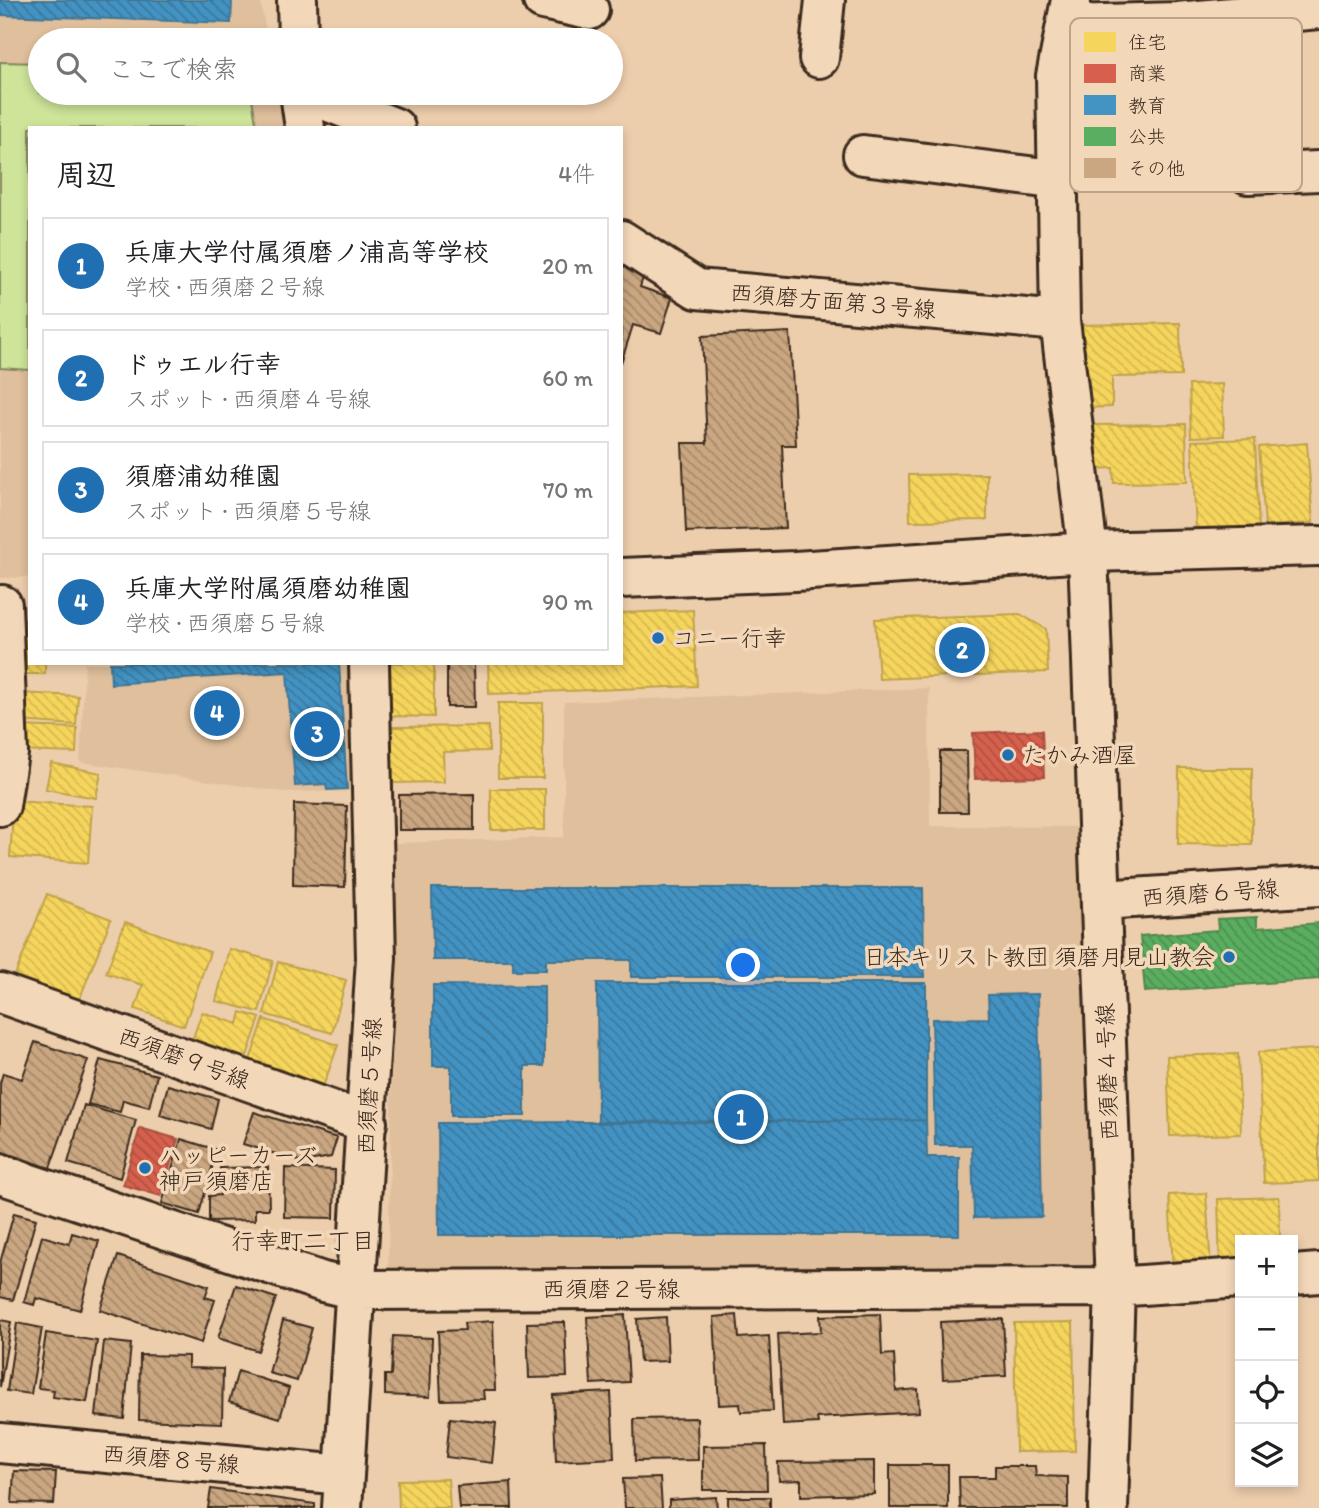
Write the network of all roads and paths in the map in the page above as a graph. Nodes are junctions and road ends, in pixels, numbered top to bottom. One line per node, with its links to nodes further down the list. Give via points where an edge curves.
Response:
1 (297, 0): 9 (street)
2 (543, 0): 5 (street)
3 (825, 0): 10 (street)
4 (1319, 9): 8 (street)
5 (589, 10)
6 (1069, 12): 7 (street); 16 (street, 西須磨４号線, via 1056,76)
7 (1134, 18)
8 (1221, 18)
9 (298, 28)
10 (819, 58)
11 (302, 105): 13 (street)
12 (337, 105): 14 (street)
13 (305, 126)
14 (390, 126)
15 (863, 155): 16 (street)
16 (1060, 180): 18 (street, 西須磨４号線)
17 (623, 241): 18 (street, 西須磨方面第３号線, via 697,289)
18 (1060, 321): 20 (street, 西須磨４号線)
19 (1319, 545): 20 (street)
20 (1088, 552): 21 (street); 26 (street, 西須磨４号線)
21 (623, 578)
22 (10, 604): 24 (street, via 8,753)
23 (369, 665): 28 (street, 西須磨５号線, via 376,958)
24 (0, 806)
25 (1319, 886): 26 (street, 西須磨６号線)
26 (1101, 900): 33 (street, 西須磨４号線)
27 (0, 993): 28 (street, 西須磨９号線)
28 (367, 1123): 34 (street, 西須磨５号線)
29 (0, 1174): 34 (street, 西須磨２号線)
30 (1319, 1273): 31 (street)
31 (1298, 1275)
32 (1235, 1278): 33 (street, 西須磨２号線)
33 (1115, 1287): 34 (street, 西須磨２号線); 37 (street, 西須磨４号線)
34 (358, 1290): 36 (street, 西須磨５号線)
35 (0, 1443): 36 (street, 西須磨８号線)
36 (342, 1491)
37 (1108, 1508)

